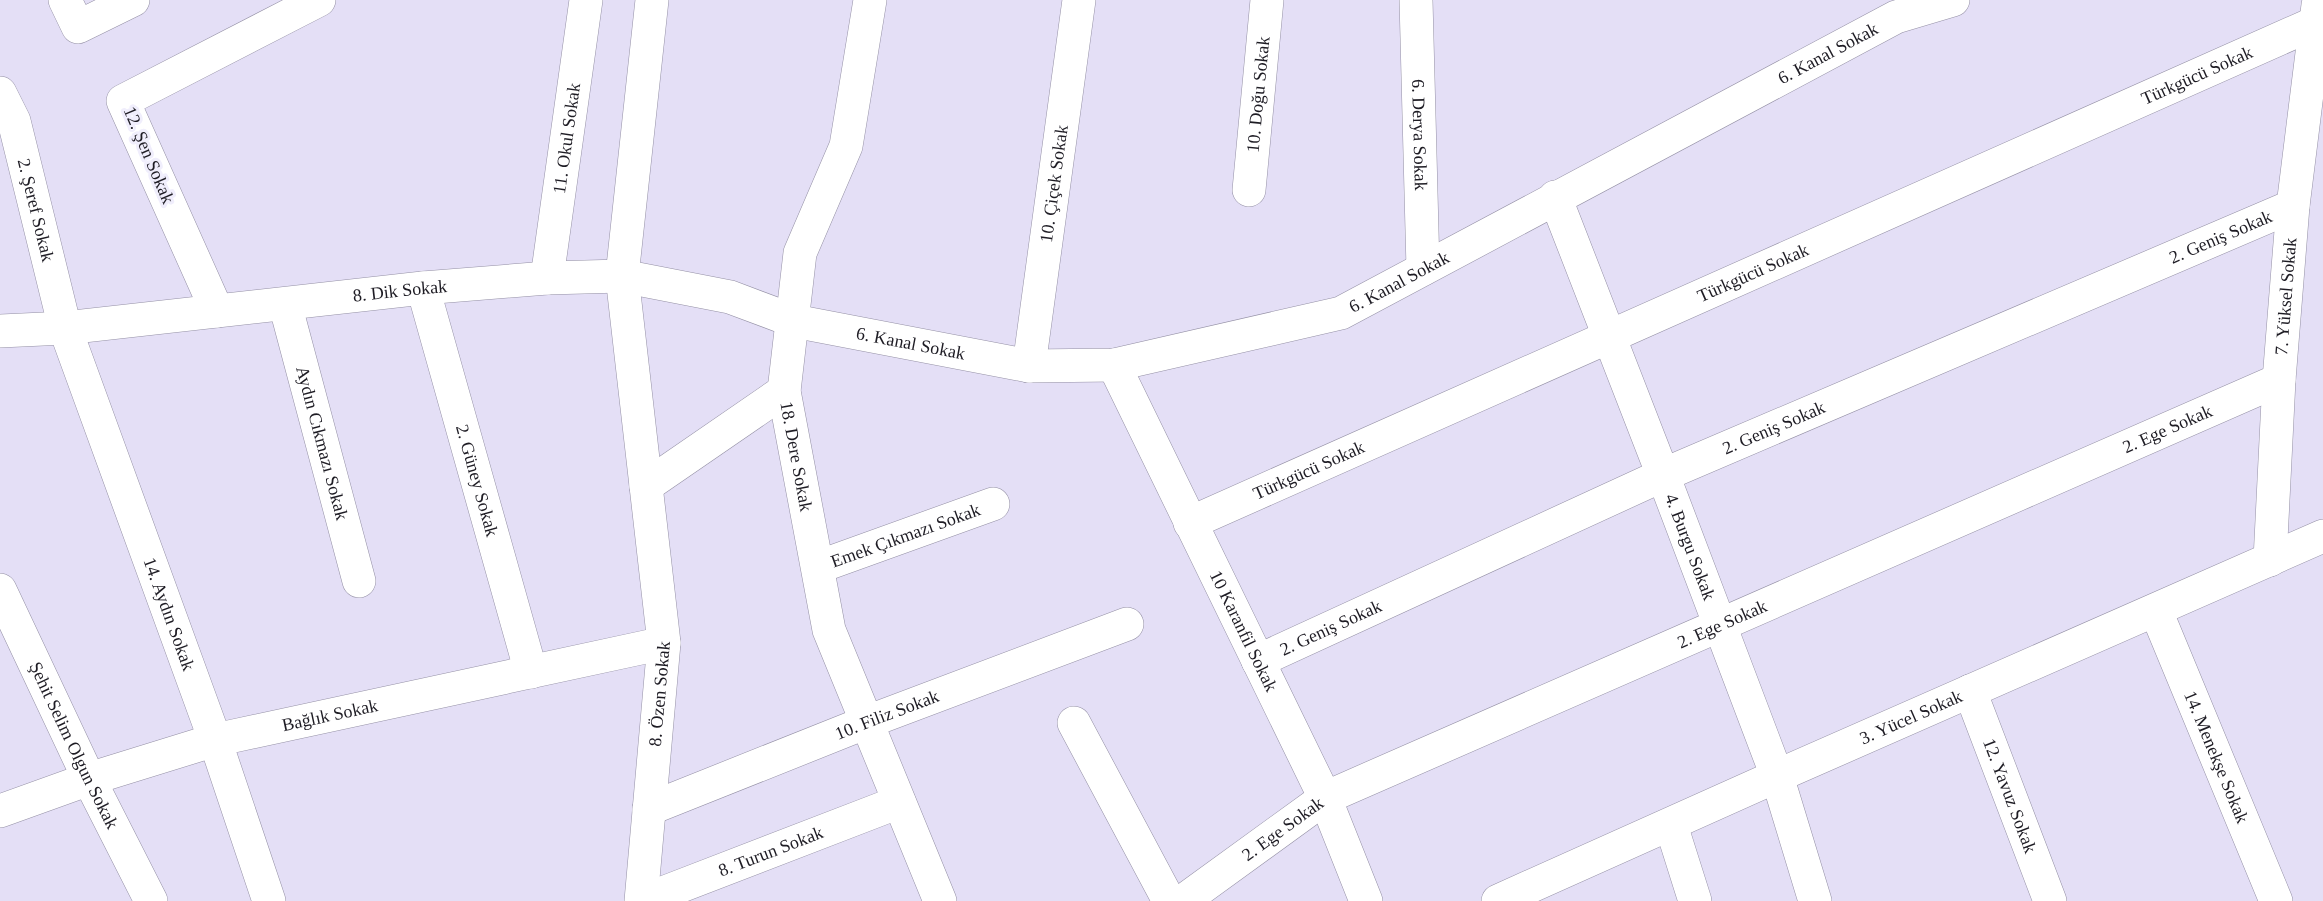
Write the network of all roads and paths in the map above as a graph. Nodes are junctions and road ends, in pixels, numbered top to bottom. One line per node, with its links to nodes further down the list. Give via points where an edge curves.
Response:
1 (65, 0): 2 (street, via 78,27)
2 (133, 0)
3 (319, 0): 21 (street, 12. Şen Sokak, via 123,101)
4 (586, 0): 18 (street, 11. Okul Sokak)
5 (652, 0): 17 (street)
6 (870, 0): 22 (street, 18. Dere Sokak, via 846,146 800,253)
7 (1079, 0): 27 (street, 10. Çiçek Sokak)
8 (1267, 0): 13 (street, 10. Doğu Sokak)
9 (1416, 0): 16 (street, 6. Derya Sokak)
10 (1953, 0): 14 (street, 6. Kanal Sokak, via 1896,17)
11 (2317, 11): 15 (street, 7. Yüksel Sokak); 25 (street, Türkgücü Sokak)
12 (0, 93): 23 (street, 2. Şeref Sokak, via 14,121)
13 (1249, 190)
14 (1555, 197): 16 (street, 6. Kanal Sokak); 25 (street, 4. Burgu Sokak)
15 (2293, 206): 28 (street, 7. Yüksel Sokak); 30 (street, 2. Geniş Sokak)
16 (1423, 268): 26 (street, 6. Kanal Sokak, via 1341,313)
17 (622, 276): 18 (street, 8. Dik Sokak); 22 (street, 8. Dik Sokak, via 730,297); 31 (street, 8. Özen Sokak)
18 (548, 278): 19 (street, 8. Dik Sokak)
19 (423, 288): 20 (street, 8. Dik Sokak); 44 (street, 2. Güney Sokak)
20 (285, 304): 21 (street, 8. Dik Sokak); 37 (street, Aydın Cıkmazı Sokak)
21 (217, 311): 23 (street, 8. Dik Sokak)
22 (794, 321): 27 (street, 6. Kanal Sokak); 29 (street, 18. Dere Sokak)
23 (65, 328): 24 (street, 8. Dik Sokak); 48 (street, 14. Aydın Sokak)
24 (0, 331)
25 (1608, 336): 30 (street, 4. Burgu Sokak); 33 (street, Türkgücü Sokak)
26 (1113, 365): 27 (street, 6. Kanal Sokak); 33 (street, 10 Karanfil Sokak)
27 (1029, 366)
28 (2279, 380): 35 (street, 7. Yüksel Sokak); 40 (street, 2. Ege Sokak)
29 (784, 391): 31 (street); 36 (street, 18. Dere Sokak)
30 (1663, 475): 40 (street, 4. Burgu Sokak); 43 (street, 2. Geniş Sokak)
31 (646, 486): 42 (street, 8. Özen Sokak)
32 (993, 504): 36 (street, Emek Çıkmazı Sokak)
33 (1190, 523): 43 (street, 10 Karanfil Sokak)
34 (2323, 536): 35 (street, 3. Yücel Sokak)
35 (2270, 560): 39 (street, 3. Yücel Sokak)
36 (818, 567): 46 (street, 18. Dere Sokak, via 829,630)
37 (359, 581)
38 (0, 590): 50 (street, Şehit Selim Olgun Sokak)
39 (2156, 611): 45 (street, 3. Yücel Sokak); 67 (street, 14. Menekşe Sokak)
40 (1720, 623): 49 (street, 4. Burgu Sokak); 51 (street, 2. Ege Sokak)
41 (1127, 624): 46 (street, 10. Filiz Sokak)
42 (664, 643): 44 (street, Bağlık Sokak); 53 (street, 8. Özen Sokak)
43 (1258, 661): 51 (street, 10 Karanfil Sokak)
44 (531, 672): 48 (street, Bağlık Sokak)
45 (1970, 691): 49 (street, 3. Yücel Sokak); 66 (street, 12. Yavuz Sokak)
46 (867, 723): 52 (street, 18. Dere Sokak); 53 (street, 10. Filiz Sokak)
47 (1074, 723): 60 (street)
48 (215, 740): 50 (street, Bağlık Sokak); 57 (street, 14. Aydın Sokak)
49 (1777, 776): 55 (street, 3. Yücel Sokak); 65 (street, 4. Burgu Sokak)
50 (89, 779): 54 (street, Bağlık Sokak); 56 (street, Şehit Selim Olgun Sokak)
51 (1325, 798): 61 (street, 2. Ege Sokak); 62 (street, 10 Karanfil Sokak)
52 (899, 802): 58 (street, 8. Turun Sokak); 59 (street, 18. Dere Sokak)
53 (649, 809): 58 (street, 8. Özen Sokak)
54 (0, 811)
55 (1671, 825): 63 (street, 3. Yücel Sokak); 64 (street)
56 (151, 901)
57 (269, 901)
58 (641, 901)
59 (940, 901)
60 (1169, 901)
61 (1183, 901)
62 (1366, 901)
63 (1498, 901)
64 (1695, 901)
65 (1815, 901)
66 (2050, 901)
67 (2276, 901)

